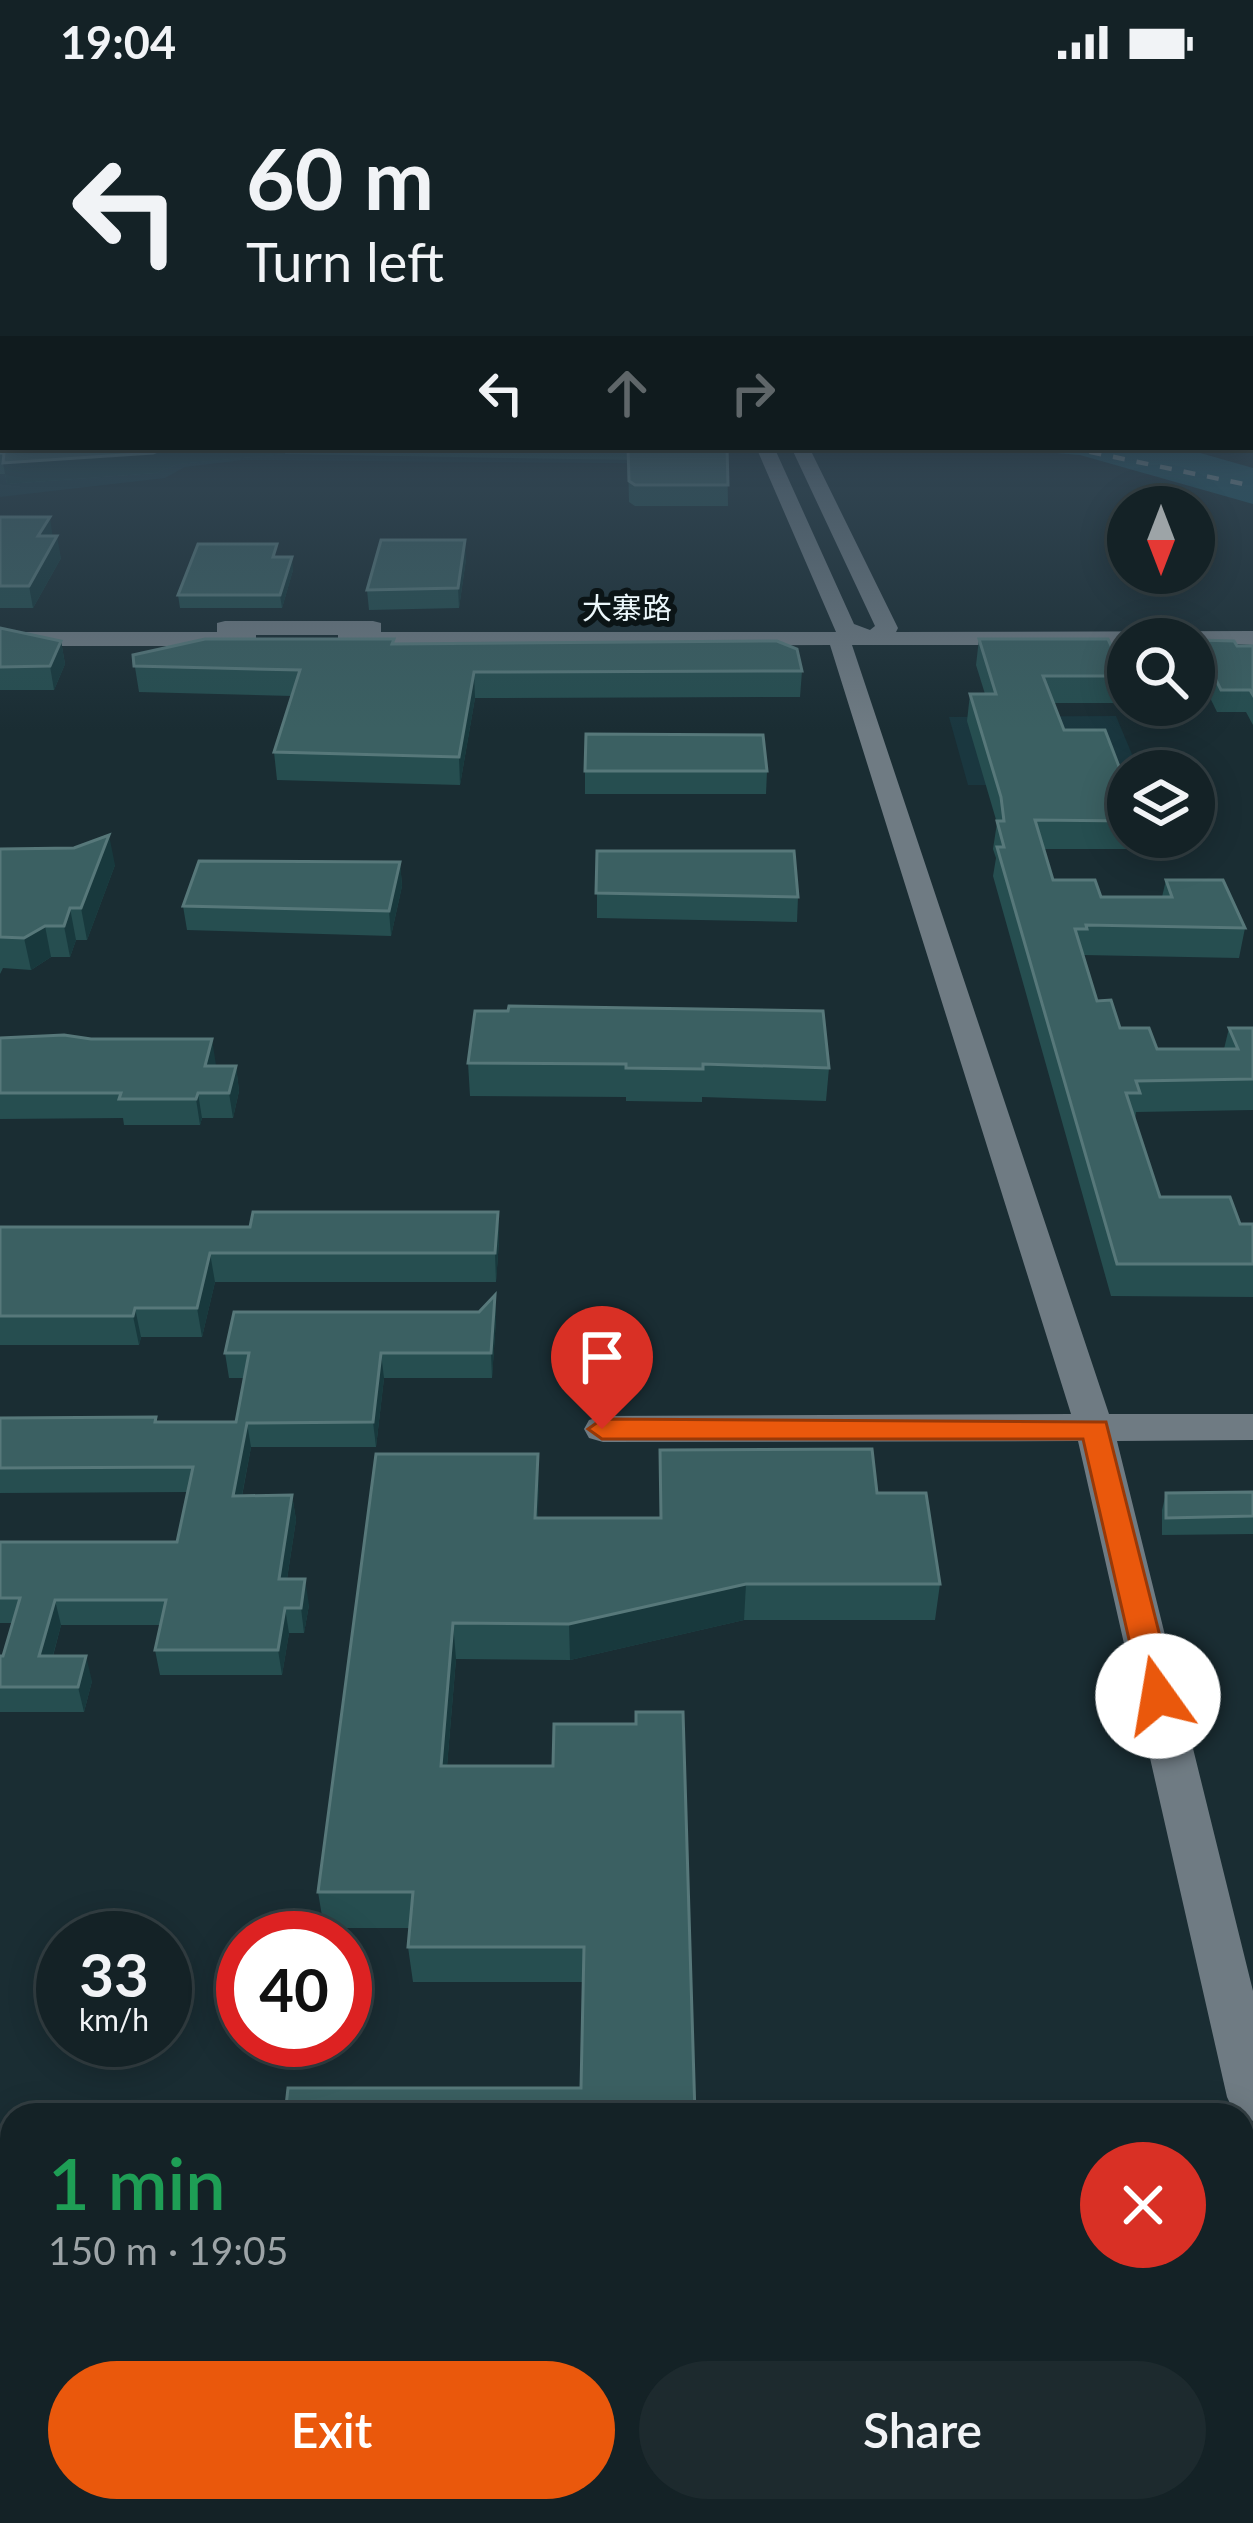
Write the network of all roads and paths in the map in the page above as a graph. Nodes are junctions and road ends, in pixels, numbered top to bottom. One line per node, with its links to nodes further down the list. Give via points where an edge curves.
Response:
1 (794, 503): 5 (street)
2 (818, 503): 5 (street)
3 (0, 628): 5 (street, 大寨路)
4 (1253, 628): 5 (street, 大寨路)
5 (861, 634): 6 (street, 大寨路); 7 (street, 大寨路); 10 (street)
6 (1253, 638)
7 (0, 639)
8 (1253, 1427): 10 (street)
9 (602, 1429): 10 (street)
10 (1095, 1429): 11 (street)
11 (1253, 2097)

